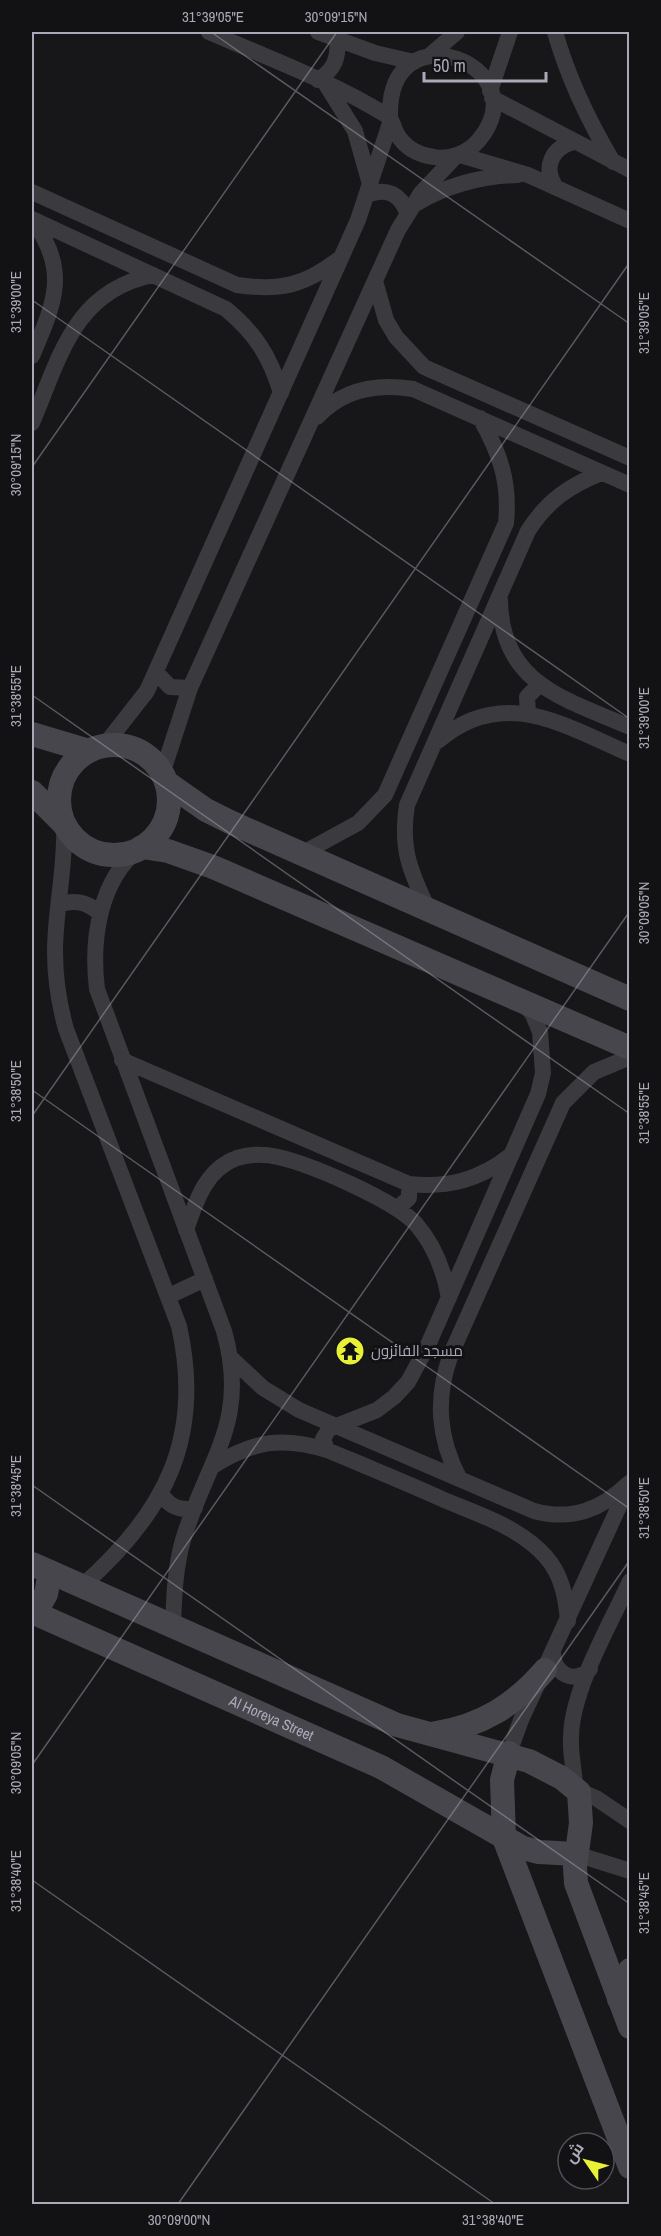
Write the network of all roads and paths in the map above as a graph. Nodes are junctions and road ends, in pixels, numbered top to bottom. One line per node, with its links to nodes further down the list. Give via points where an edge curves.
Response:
1 (209, 32): 8 (street)
2 (318, 32): 6 (street)
3 (457, 32): 7 (street)
4 (510, 32): 9 (street)
5 (555, 32): 13 (street, via 589,121)
6 (337, 40): 7 (street, via 375,53); 8 (street, via 337,59)
7 (422, 59): 9 (street, via 445,55 460,58 483,77); 10 (street, via 402,72 393,86)
8 (321, 81): 10 (street); 17 (street, via 355,131)
9 (491, 94): 11 (street); 12 (street, via 492,116 486,132 475,145)
10 (390, 118): 12 (street, via 398,135 416,152 440,158); 17 (street)
11 (573, 142): 13 (street); 16 (street, via 553,155 549,171)
12 (458, 155): 15 (street); 19 (street)
13 (613, 162): 14 (street)
14 (630, 170)
15 (528, 175): 16 (street); 19 (street, via 478,179 439,192)
16 (555, 186): 21 (street)
17 (369, 191): 19 (street, via 392,193); 22 (street)
18 (32, 192): 25 (street)
19 (409, 210): 24 (street)
20 (32, 220): 23 (street); 27 (street, via 52,254 55,294)
21 (630, 220)
22 (342, 256): 25 (street, via 319,274 293,285 265,289); 32 (street)
23 (153, 275): 26 (street); 28 (street, via 116,286 86,310)
24 (375, 281): 30 (street, via 386,320 396,338); 35 (street)
25 (237, 285): 26 (street, via 238,300)
26 (226, 309): 32 (street, via 262,345)
27 (50, 314): 28 (street, via 64,316); 29 (street)
28 (75, 326): 34 (street)
29 (32, 356)
30 (424, 367): 31 (street, via 413,375); 36 (street)
31 (413, 389): 33 (street); 35 (street, via 367,387 345,395)
32 (281, 393): 42 (street)
33 (480, 418): 37 (street); 39 (street, via 502,460 508,502)
34 (32, 423)
35 (310, 424): 44 (street)
36 (630, 458)
37 (601, 472): 38 (street); 40 (street, via 548,503)
38 (630, 485)
39 (506, 523): 40 (street, via 516,521); 53 (street)
40 (528, 531): 41 (street)
41 (500, 596): 43 (street, via 504,636 524,672); 48 (street)
42 (156, 672): 44 (street, via 170,687); 49 (street, via 135,710)
43 (539, 685): 45 (street, via 527,697); 46 (street)
44 (190, 688): 51 (street)
45 (528, 713): 48 (street, via 487,713 468,720); 50 (street)
46 (630, 727)
47 (32, 734): 49 (street)
48 (435, 743): 54 (street)
49 (97, 749): 51 (street, via 127,747 138,751); 55 (street, via 78,759 62,782 59,802)
50 (630, 754)
51 (164, 778): 56 (street, via 168,794 165,819); 57 (street, via 206,810)
52 (32, 792): 55 (street)
53 (385, 795): 54 (street, via 392,809 400,810); 57 (street, via 358,823)
54 (407, 805): 59 (street, via 404,826 409,867)
55 (64, 823): 56 (street, via 72,836 97,853 126,854); 58 (street)
56 (141, 848): 60 (street, via 127,858 116,875); 62 (street, via 168,851 213,867)
57 (303, 853): 59 (street)
58 (59, 905): 60 (street, via 86,903); 73 (street, via 56,977 64,1021)
59 (428, 909): 61 (street)
60 (100, 914): 65 (street, via 94,965 97,989)
61 (630, 999)
62 (521, 1001): 63 (street); 66 (street, via 532,1013 540,1032 543,1074)
63 (630, 1048)
64 (630, 1057): 67 (street, via 594,1072)
65 (122, 1060): 69 (street); 71 (street)
66 (538, 1094): 67 (street, via 553,1093); 68 (street)
67 (563, 1103): 77 (street)
68 (514, 1152): 69 (street, via 476,1178 454,1184); 74 (street)
69 (409, 1184): 70 (street, via 409,1198)
70 (398, 1208): 71 (street, via 297,1163 257,1154 237,1158 212,1176 200,1193); 74 (street, via 428,1239 445,1277)
71 (186, 1230): 72 (street)
72 (205, 1279): 73 (street); 75 (street)
73 (169, 1296): 84 (street, via 187,1361 189,1396 184,1432)
74 (449, 1298): 76 (street)
75 (231, 1358): 78 (street, via 281,1400); 80 (street, via 230,1413)
76 (420, 1364): 77 (street, via 430,1375); 78 (street, via 401,1389 377,1410)
77 (444, 1373): 81 (street, via 441,1427)
78 (336, 1425): 79 (street, via 324,1435); 81 (street)
79 (327, 1450): 80 (street, via 304,1443 264,1443 234,1453); 86 (street)
80 (213, 1466): 85 (street)
81 (459, 1478): 83 (street)
82 (629, 1483): 83 (street, via 596,1509 575,1515 554,1516 534,1511); 91 (street)
83 (486, 1490): 86 (street, via 488,1501)
84 (160, 1493): 85 (street, via 171,1506); 89 (street, via 127,1544)
85 (195, 1508): 92 (street, via 177,1566)
86 (475, 1513): 91 (street, via 530,1542 546,1558 559,1577)
87 (41, 1568): 89 (street); 90 (street, via 46,1594)
88 (630, 1581): 94 (street)
89 (82, 1586): 92 (street)
90 (33, 1613): 99 (street, Al Horeya Street, via 403,1778)
91 (568, 1621): 93 (street)
92 (173, 1626): 95 (street, via 362,1711)
93 (549, 1662): 94 (street, via 565,1676 579,1677); 95 (street, via 527,1691 505,1708 455,1730); 96 (street)
94 (590, 1669): 97 (street, via 572,1720)
95 (428, 1734): 96 (street)
96 (509, 1753): 97 (street, via 546,1768); 99 (street, via 502,1780)
97 (575, 1789): 98 (street); 100 (street, via 579,1792 581,1813)
98 (630, 1821)
99 (504, 1838): 100 (street, Al Horeya Street, via 539,1852); 105 (street)
100 (576, 1854): 101 (street); 103 (street, via 580,1899)
101 (630, 1871)
102 (630, 1970): 103 (street)
103 (619, 1999): 104 (street)
104 (630, 2027)
105 (630, 2167)

